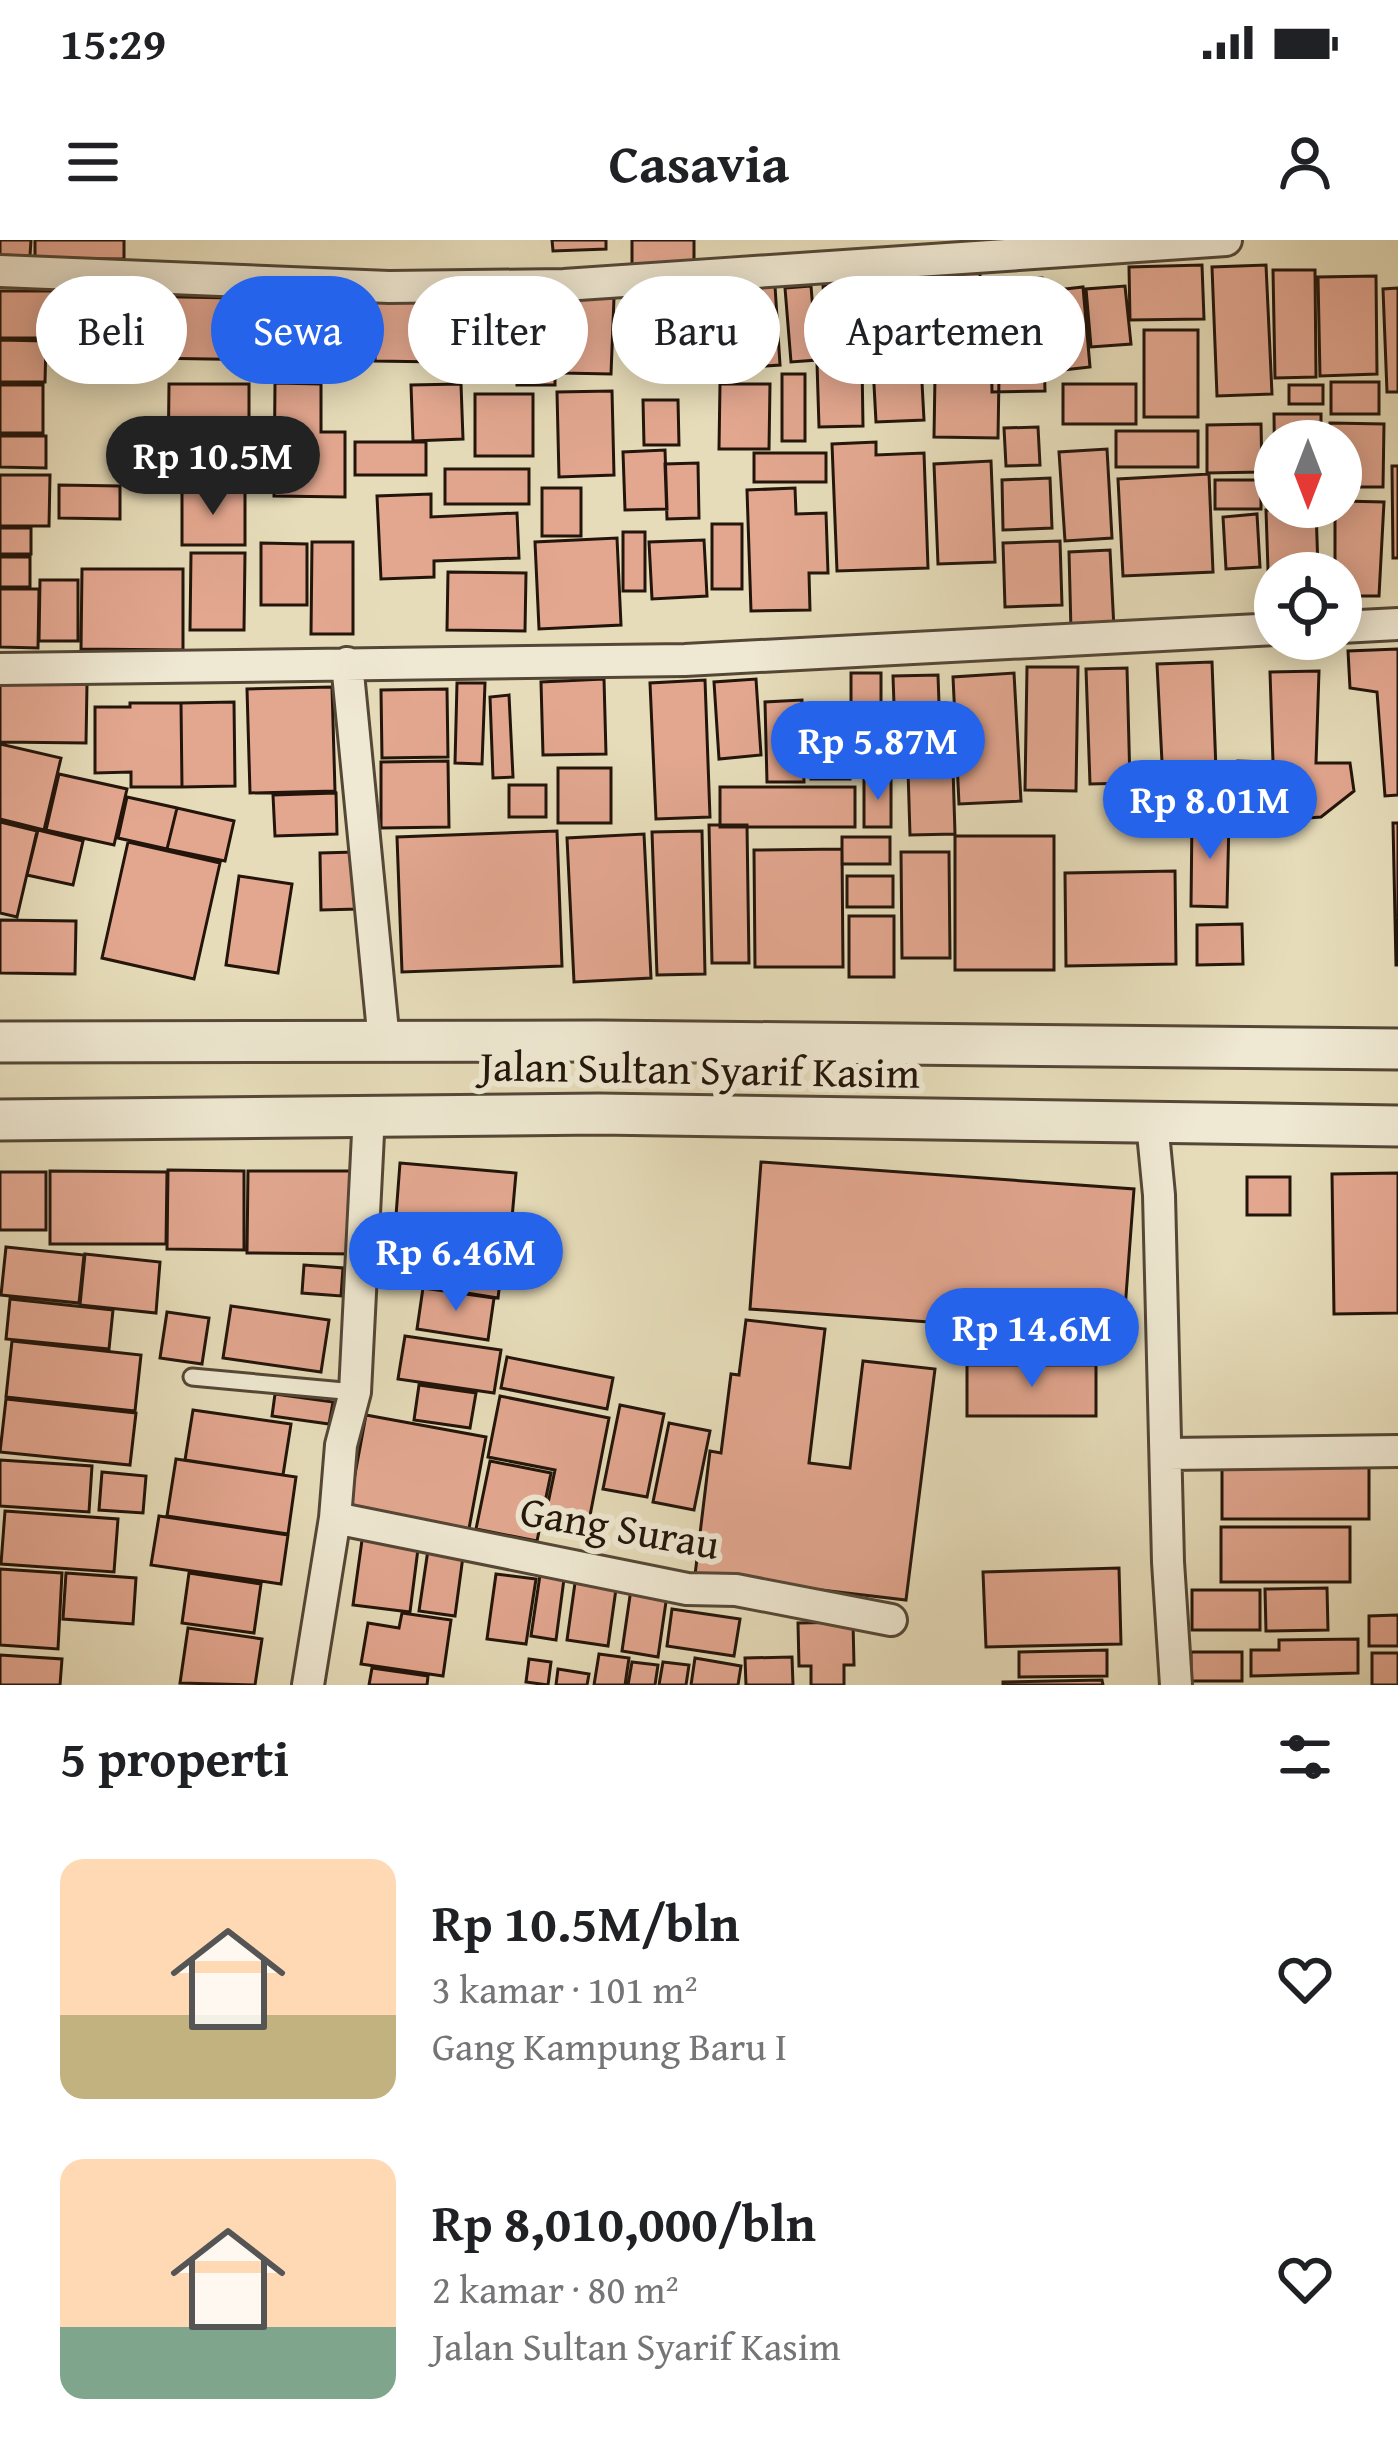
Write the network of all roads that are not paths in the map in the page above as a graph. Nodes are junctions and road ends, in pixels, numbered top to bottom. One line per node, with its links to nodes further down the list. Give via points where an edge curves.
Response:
1 (1226, 240): 2 (street, via 564,285 388,287)
2 (0, 271)
3 (1398, 625): 4 (street)
4 (1362, 626)
5 (1254, 630): 6 (street, via 685,660)
6 (347, 663): 7 (street); 9 (street)
7 (0, 669)
8 (0, 1042): 9 (street, Jalan Sultan Syarif Kasim)
9 (384, 1042): 10 (street, Jalan Sultan Syarif Kasim)
10 (1398, 1048)
11 (369, 1114): 12 (street, Jalan Sultan Syarif Kasim); 13 (street, Jalan Sultan Syarif Kasim); 16 (street)
12 (0, 1120)
13 (1152, 1122): 14 (street, Jalan Sultan Syarif Kasim); 18 (street)
14 (1398, 1126)
15 (192, 1377): 16 (lane)
16 (355, 1392): 19 (street)
17 (1398, 1451): 18 (street)
18 (1167, 1454): 22 (street)
19 (335, 1518): 20 (street, Gang Surau); 21 (street)
20 (891, 1620)
21 (308, 1685)
22 (1176, 1685)

